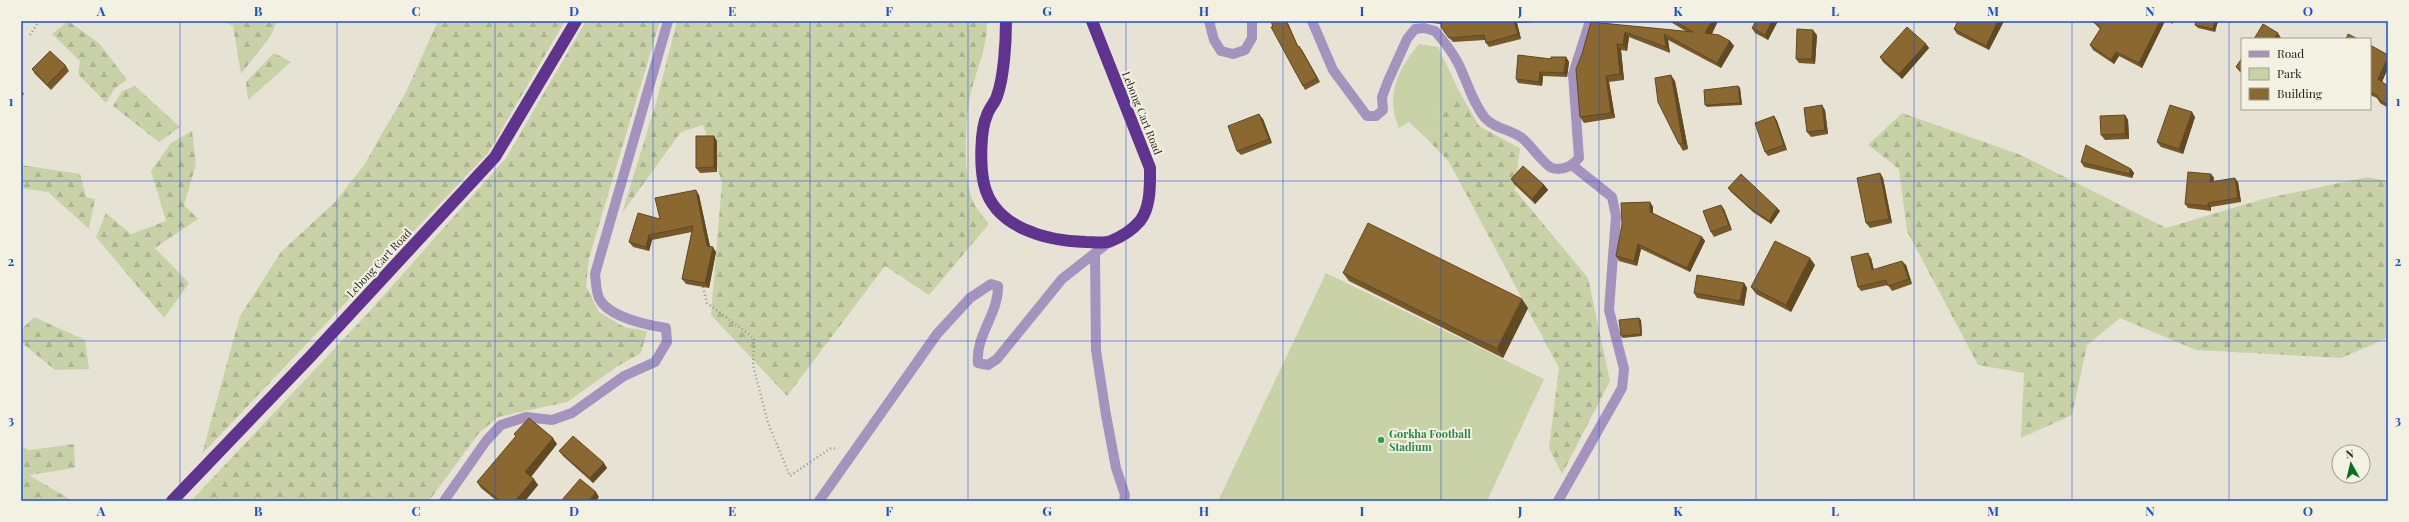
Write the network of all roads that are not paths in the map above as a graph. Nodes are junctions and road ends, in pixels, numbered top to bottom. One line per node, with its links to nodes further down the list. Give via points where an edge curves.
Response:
1 (576, 21): 12 (highway, Lebong Cart Road, via 495,157 310,357)
2 (668, 21): 13 (street, via 596,274 599,299 616,314 644,324 666,328 667,342 655,362 624,376 572,413 552,420 526,417 501,425 486,441)
3 (1006, 21): 10 (highway, Lebong Cart Road, via 1006,43 997,96 986,116 981,158 984,184 992,206 1014,224 1040,236 1073,242)
4 (1092, 21): 10 (highway, Lebong Cart Road, via 1150,168 1150,194 1141,220 1128,232)
5 (1209, 21): 6 (street, via 1214,40 1221,51 1233,54 1245,50 1252,38)
6 (1252, 21)
7 (1312, 21): 9 (street, via 1333,70 1367,116 1376,116 1383,110 1382,97 1407,39 1415,29 1424,28 1435,31 1445,43 1458,63 1477,107 1495,127 1509,130 1523,139 1551,167 1561,169)
8 (1590, 21): 9 (street, via 1573,74 1579,146 1578,158)
9 (1572, 165): 16 (street, via 1612,197 1616,216 1609,310 1624,369 1622,388)
10 (1109, 242): 11 (street)
11 (1095, 254): 14 (street, via 1062,279 997,359 988,364 978,363 977,352 998,297 998,286 991,284 970,298 936,334); 15 (street, via 1096,350 1116,468 1125,495)
12 (172, 501)
13 (444, 501)
14 (820, 501)
15 (1124, 501)
16 (1558, 501)

